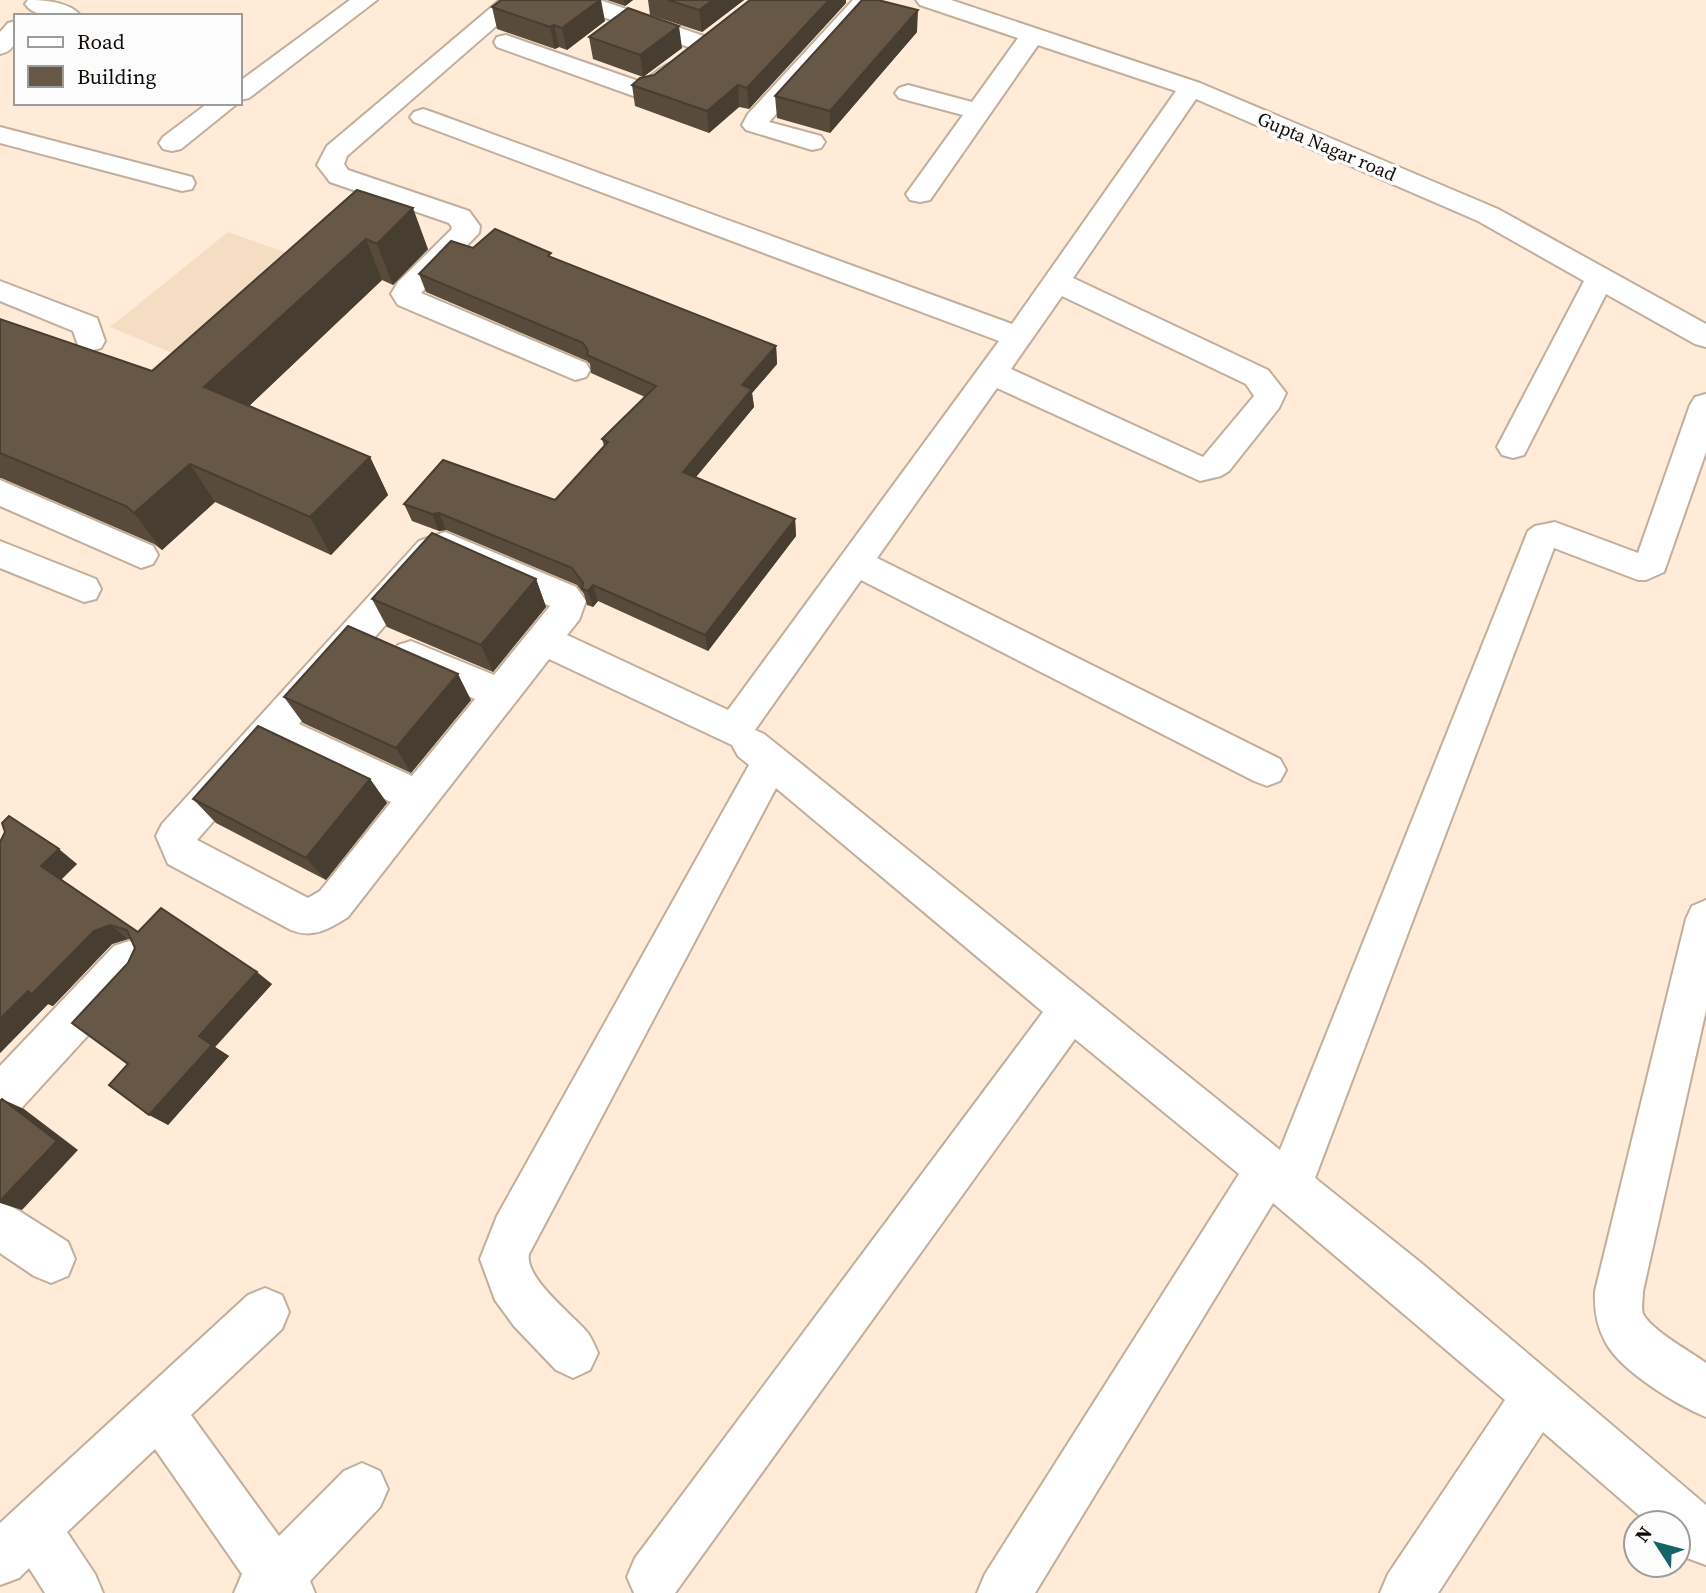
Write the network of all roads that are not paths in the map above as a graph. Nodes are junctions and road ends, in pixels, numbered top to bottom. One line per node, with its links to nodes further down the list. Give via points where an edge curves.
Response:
1 (365, 0): 19 (street)
2 (511, 0): 38 (street, via 336,152 330,165 339,176 459,217 466,226 465,233 408,289 408,298)
3 (577, 0): 9 (street)
4 (652, 0): 9 (street)
5 (866, 0): 26 (street, via 757,119 755,125 761,128)
6 (928, 0): 13 (street, Gupta Nagar road)
7 (35, 7): 8 (street)
8 (61, 14)
9 (628, 18): 12 (street); 15 (street)
10 (727, 28): 15 (street)
11 (14, 30): 16 (street)
12 (608, 33)
13 (1033, 35): 20 (street, Gupta Nagar road); 23 (street)
14 (506, 42): 18 (street)
15 (706, 45): 18 (street, via 646,90)
16 (0, 47)
17 (587, 49): 18 (street)
18 (567, 64)
19 (245, 84)
20 (1192, 88): 30 (street, Gupta Nagar road, via 1488,215); 31 (street)
21 (908, 93): 23 (street)
22 (222, 105): 27 (street)
23 (979, 112): 29 (street)
24 (423, 117): 35 (street)
25 (0, 135): 28 (street)
26 (812, 142)
27 (172, 143)
28 (182, 183)
29 (920, 194)
30 (1600, 278): 36 (street, Gupta Nagar road); 41 (street)
31 (1057, 282): 35 (street); 39 (street, via 1257,377 1271,393 1268,400 1218,463 1200,469)
32 (0, 290): 37 (street, via 87,325)
33 (0, 313): 34 (street)
34 (51, 332)
35 (1018, 337): 39 (street)
36 (1706, 337)
37 (90, 341)
38 (575, 370)
39 (992, 373): 45 (street)
40 (1706, 405): 59 (street, via 1652,562 1646,567 1555,535 1541,540)
41 (1513, 447)
42 (0, 492): 44 (street)
43 (0, 554): 46 (street)
44 (141, 555)
45 (855, 562): 51 (street); 53 (street)
46 (84, 589)
47 (358, 632): 48 (street, via 431,550 445,545 569,601); 49 (street); 50 (street)
48 (543, 640): 49 (street); 51 (street)
49 (500, 694): 54 (street)
50 (271, 728): 54 (street); 54 (street, via 176,836 182,852 305,917 334,904)
51 (734, 730): 52 (street)
52 (771, 761): 57 (street); 61 (street, via 504,1258 520,1295)
53 (1266, 770)
54 (418, 797)
55 (1706, 919): 62 (street, via 1617,1309 1624,1328 1642,1345)
56 (129, 960): 58 (street)
57 (1071, 1009): 59 (street); 68 (street)
58 (0, 1098)
59 (1278, 1177): 63 (street); 71 (street)
60 (265, 1312): 64 (street)
61 (573, 1353)
62 (1706, 1392)
63 (1538, 1395): 66 (street); 72 (street)
64 (158, 1411): 67 (street); 69 (street)
65 (362, 1489): 69 (street)
66 (1706, 1539)
67 (17, 1543): 70 (street)
68 (654, 1577)
69 (275, 1588)
70 (76, 1593)
71 (1004, 1593)
72 (1407, 1593)

